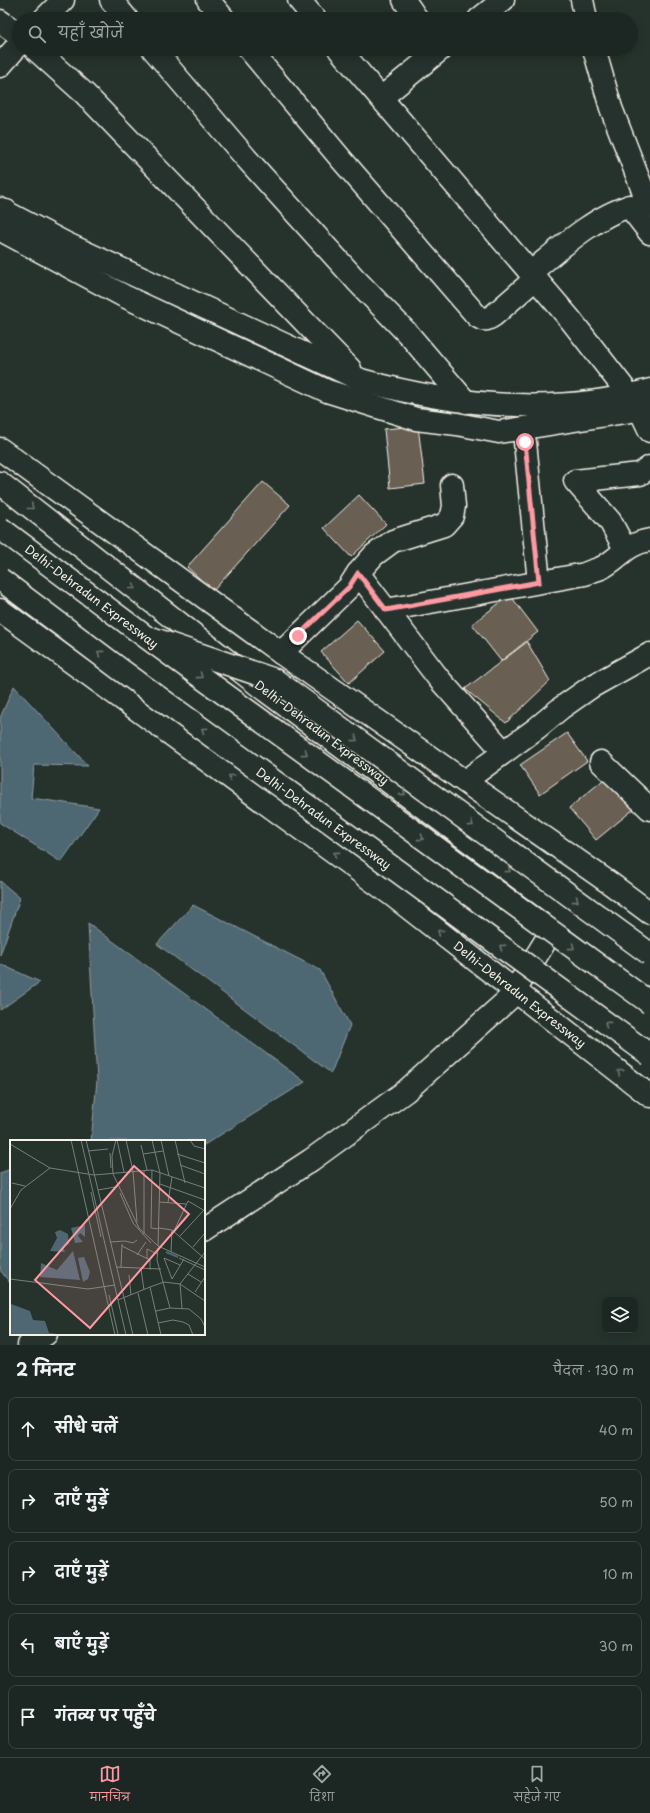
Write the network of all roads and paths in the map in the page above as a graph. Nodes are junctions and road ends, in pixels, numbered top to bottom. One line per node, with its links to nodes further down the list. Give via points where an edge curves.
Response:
1 (63, 0): 8 (main road)
2 (111, 0): 9 (main road)
3 (208, 0): 10 (main road)
4 (299, 0): 11 (main road)
5 (404, 0): 12 (main road)
6 (503, 0): 13 (main road)
7 (582, 0): 14 (main road)
8 (51, 12)
9 (121, 12)
10 (218, 12)
11 (309, 12)
12 (412, 12)
13 (488, 12)
14 (585, 12)
15 (0, 22): 16 (main road)
16 (12, 30)
17 (12, 52): 24 (main road)
18 (44, 56): 30 (main road, via 85,94)
19 (159, 56): 31 (main road, via 246,158 410,336)
20 (255, 56): 29 (main road, via 478,316 487,320 494,315)
21 (345, 56): 25 (main road)
22 (431, 56): 25 (main road)
23 (596, 56): 26 (main road)
24 (0, 66)
25 (381, 98): 29 (main road)
26 (643, 206): 28 (main road); 29 (main road, via 604,218 579,234)
27 (3, 217): 30 (main road, via 65,243)
28 (650, 232)
29 (532, 276): 32 (main road)
30 (357, 390): 31 (main road, via 393,389); 32 (main road, via 416,419 499,432 583,419)
31 (466, 402): 32 (main road, via 511,406)
32 (642, 403): 33 (main road)
33 (650, 431)
34 (525, 442): 44 (main road)
35 (0, 449): 48 (main road)
36 (650, 467): 41 (main road, via 640,474 575,481 610,521)
37 (0, 483): 54 (main road, Delhi–Dehradun Expressway, one-way to 54, via 266,691)
38 (452, 485): 42 (main road, via 454,506 452,516 444,525 393,542 374,555)
39 (0, 528): 47 (main road, Delhi-Dehradun Expressway, bridge)
40 (650, 540): 41 (main road, via 638,542)
41 (625, 549): 44 (main road, via 615,558 584,574)
42 (358, 573): 46 (main road); 48 (main road, via 349,587)
43 (0, 579): 60 (main road, Delhi-Dehradun Expressway, one-way to 43, bridge)
44 (539, 582): 46 (main road)
45 (0, 610): 58 (main road, Delhi–Dehradun Expressway, one-way to 45, via 392,894)
46 (386, 610): 50 (main road, via 439,679)
47 (146, 637): 56 (main road, one-way to 56, bridge, via 274,680); 59 (main road, Delhi-Dehradun Expressway, one-way to 59, bridge)
48 (281, 652): 52 (main road)
49 (650, 655): 50 (main road, via 591,687)
50 (504, 752): 52 (main road)
51 (602, 762): 53 (main road)
52 (465, 781): 55 (main road)
53 (650, 809)
54 (564, 911): 57 (main road, Delhi–Dehradun Expressway); 58 (main road)
55 (650, 913)
56 (650, 954)
57 (650, 975)
58 (515, 990): 61 (main road, Delhi–Dehradun Expressway, one-way to 58); 62 (main road, via 511,997 406,1091 311,1160)
59 (650, 1003)
60 (650, 1055)
61 (650, 1096)
62 (205, 1229)
63 (44, 1335): 64 (main road)
64 (29, 1345)

